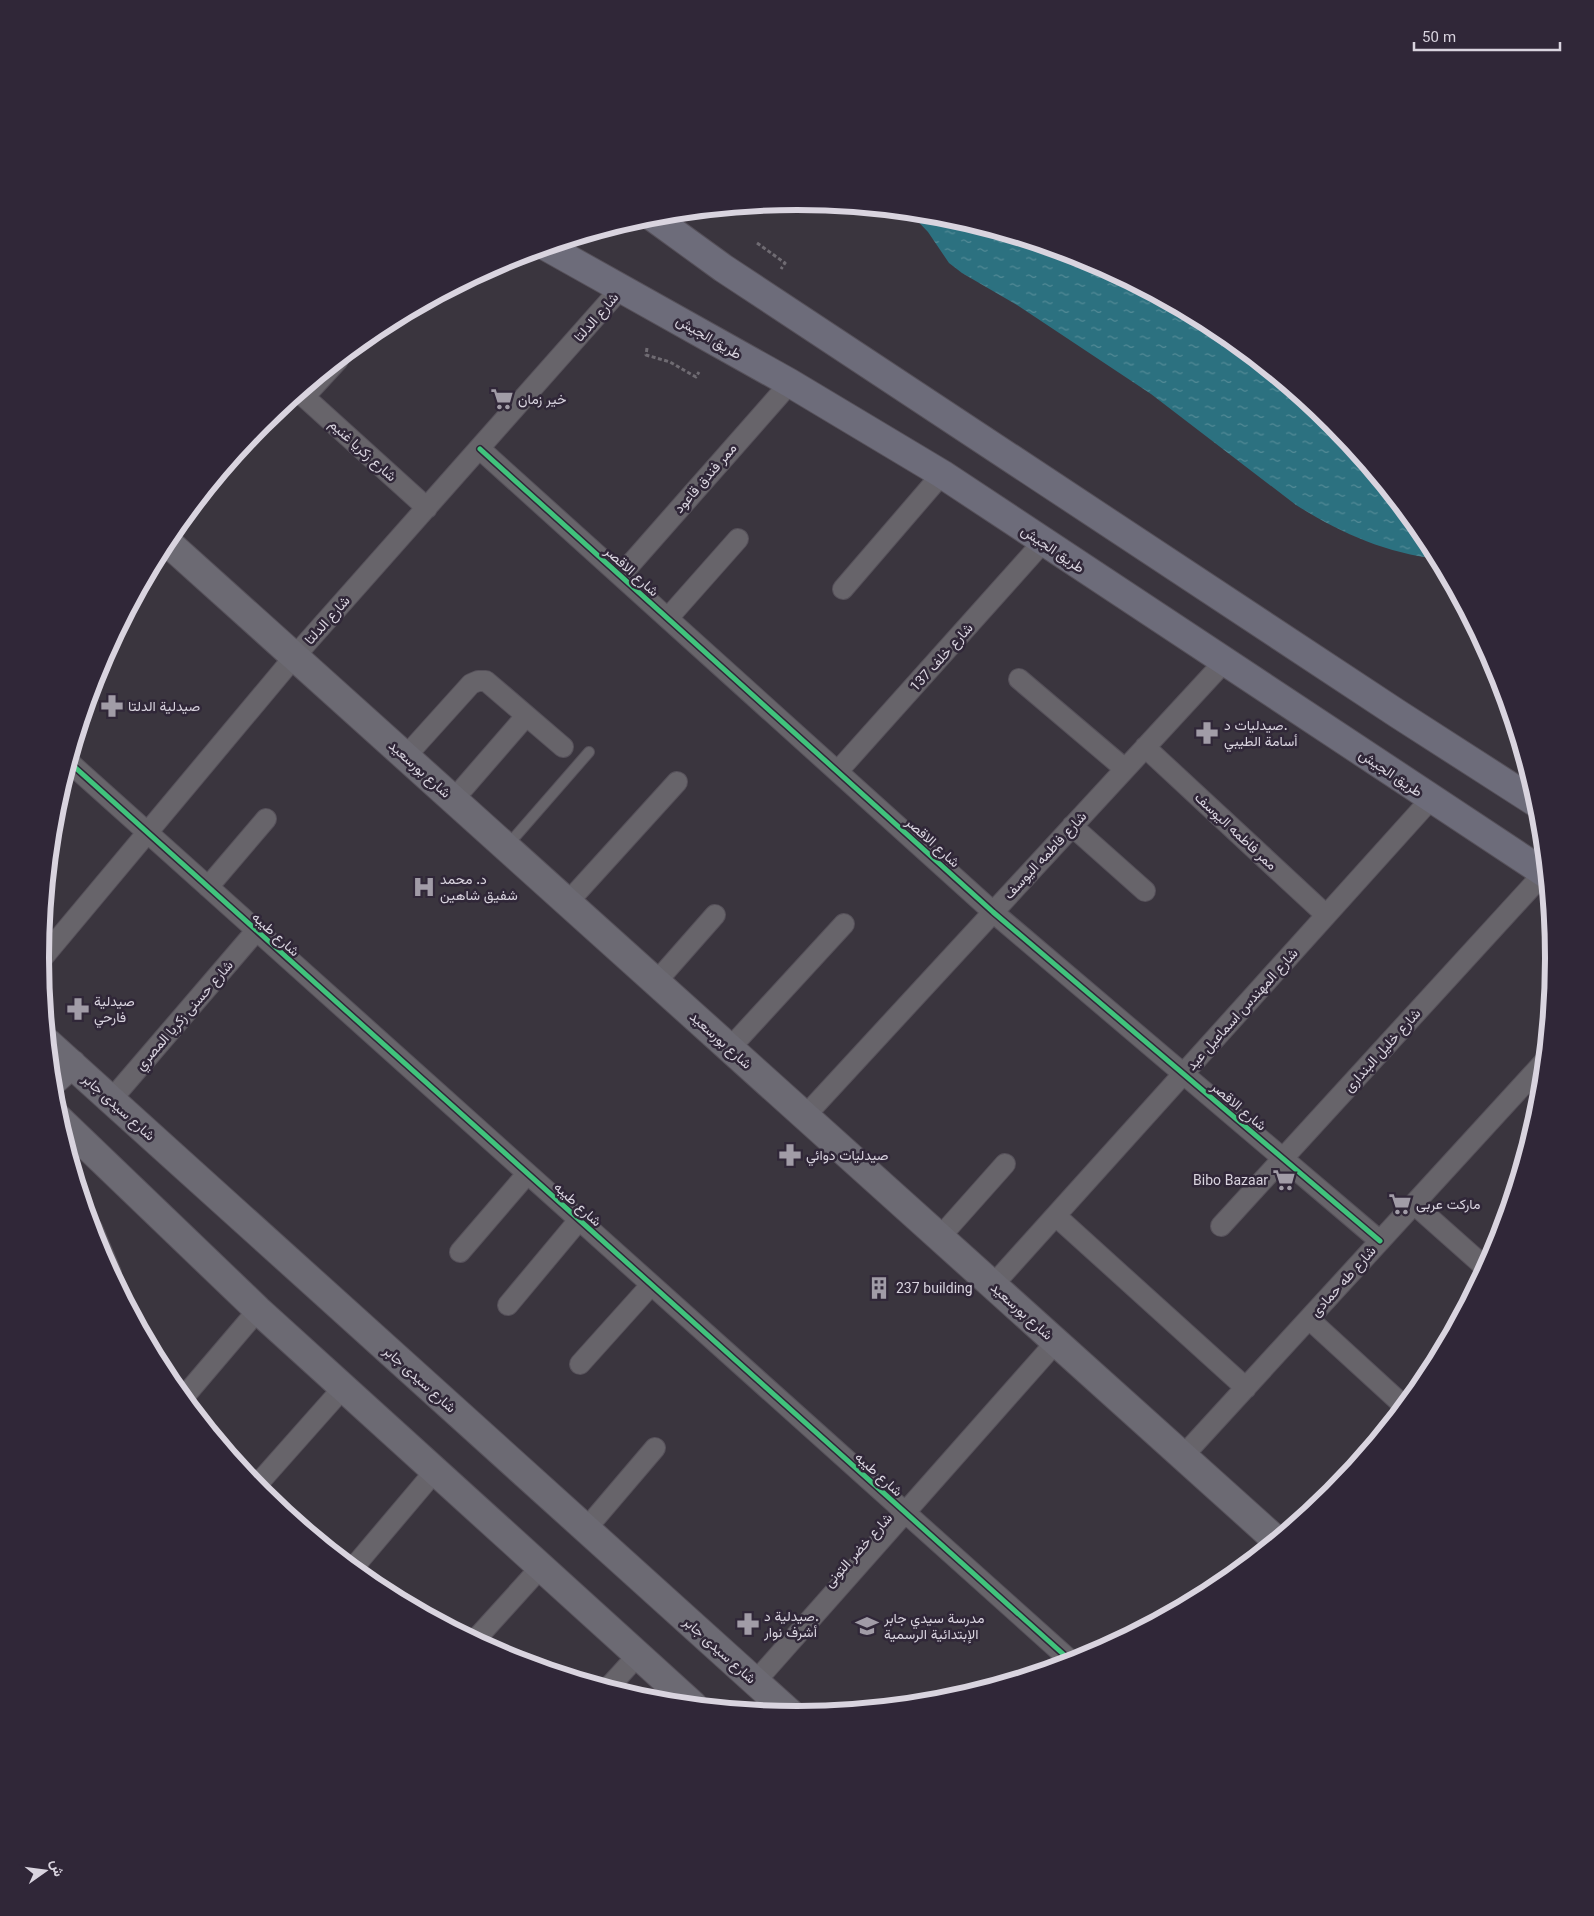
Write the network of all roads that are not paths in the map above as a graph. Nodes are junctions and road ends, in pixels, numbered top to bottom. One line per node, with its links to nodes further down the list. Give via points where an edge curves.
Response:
1 (660, 222): 27 (highway, via 732,273)
2 (553, 250): 3 (highway, طريق الجيش)
3 (622, 287): 4 (highway, طريق الجيش); 6 (street, شارع الدلتا)
4 (790, 383): 7 (highway, طريق الجيش); 12 (street, ممر فندق قاعود)
5 (303, 396): 8 (street, شارع زكريا غنيم)
6 (480, 449): 8 (street, شارع الدلتا); 12 (street, شارع الاقصر)
7 (942, 474): 10 (highway, طريق الجيش); 13 (street)
8 (427, 508): 15 (street, شارع الدلتا)
9 (738, 539): 14 (street)
10 (1044, 542): 16 (highway, طريق الجيش); 25 (street, شارع خلف 137)
11 (172, 547): 15 (street, شارع بورسعيد)
12 (621, 575): 14 (street, شارع الاقصر)
13 (842, 588)
14 (668, 618): 25 (street, شارع الاقصر)
15 (295, 656): 22 (street, شارع بورسعيد); 32 (street, شارع الدلتا)
16 (1224, 662): 20 (street, شارع فاطمه اليوسف); 29 (highway, طريق الجيش)
17 (1019, 679): 24 (street)
18 (526, 716): 19 (street); 22 (street, via 486,682 474,682); 28 (street)
19 (563, 747)
20 (1145, 747): 24 (street, شارع فاطمه اليوسف); 41 (street, ممر فاطمه اليوسف)
21 (589, 752): 33 (lane)
22 (406, 756): 28 (street, شارع بورسعيد)
23 (74, 766): 32 (street, شارع طيبه)
24 (1125, 769): 31 (street, شارع فاطمه اليوسف)
25 (838, 771): 39 (street, شارع الاقصر)
26 (677, 782): 38 (street)
27 (1528, 797)
28 (454, 799): 33 (street, شارع بورسعيد)
29 (1431, 799): 34 (highway, طريق الجيش); 41 (street, شارع المهندس اسماعيل عيد)
30 (266, 819): 36 (street)
31 (1072, 826): 37 (street); 39 (street, شارع فاطمه اليوسف)
32 (147, 833): 36 (street, شارع طيبه); 44 (street, شارع الدلتا)
33 (507, 847): 38 (street, شارع بورسعيد)
34 (1540, 871)
35 (1541, 878): 55 (street, شارع خليل البندارى)
36 (208, 887): 43 (street, شارع طيبه)
37 (1145, 891)
38 (568, 902): 45 (street, شارع بورسعيد)
39 (993, 912): 50 (street, شارع الاقصر); 53 (street, شارع فاطمه اليوسف)
40 (715, 915): 45 (street)
41 (1326, 915): 50 (street, شارع المهندس اسماعيل عيد)
42 (844, 924): 47 (street)
43 (256, 931): 52 (street, شارع حسنى زكريا المصري); 57 (street, شارع طيبه)
44 (49, 949)
45 (656, 982): 47 (street, شارع بورسعيد)
46 (54, 1048): 48 (street, شارع سيدى جابر)
47 (730, 1048): 53 (street, شارع بورسعيد)
48 (72, 1064): 51 (street); 52 (street, شارع سيدى جابر)
49 (1537, 1070): 58 (street, شارع طه حمادى)
50 (1184, 1074): 55 (street, شارع الاقصر); 59 (street, شارع المهندس اسماعيل عيد)
51 (58, 1076)
52 (111, 1100): 82 (street, شارع سيدى جابر)
53 (805, 1116): 62 (street, شارع بورسعيد)
54 (69, 1128): 69 (street)
55 (1283, 1158): 61 (street, شارع خليل البندارى); 63 (street, شارع الاقصر)
56 (1005, 1164): 62 (street)
57 (527, 1174): 60 (street, شارع طيبه); 64 (street)
58 (1414, 1204): 63 (street, شارع طه حمادى); 65 (street)
59 (1056, 1216): 67 (street, شارع المهندس اسماعيل عيد); 74 (street)
60 (580, 1220): 66 (street, شارع طيبه); 68 (street)
61 (1221, 1226)
62 (940, 1237): 67 (street, شارع بورسعيد)
63 (1380, 1241): 70 (street, شارع طه حمادى)
64 (460, 1252)
65 (1480, 1262)
66 (651, 1285): 72 (street); 81 (street, شارع طيبه)
67 (994, 1285): 71 (street, شارع بورسعيد)
68 (508, 1304)
69 (258, 1310): 73 (street); 75 (street)
70 (1309, 1319): 74 (street, شارع طه حمادى); 76 (street)
71 (1056, 1342): 78 (street, شارع بورسعيد); 81 (street, شارع خضر التونى)
72 (580, 1364)
73 (343, 1388): 79 (street); 80 (street)
74 (1246, 1388): 78 (street, شارع طه حمادى)
75 (188, 1392)
76 (1399, 1402)
77 (655, 1448): 82 (street)
78 (1183, 1456): 83 (street, شارع بورسعيد)
79 (435, 1471): 84 (street); 85 (street)
80 (261, 1480)
81 (905, 1513): 88 (street, شارع طيبه); 89 (street, شارع خضر التونى)
82 (586, 1529): 89 (street, شارع سيدى جابر)
83 (1272, 1536)
84 (357, 1563)
85 (541, 1567): 86 (street); 87 (street)
86 (480, 1635)
87 (638, 1655): 90 (street); 91 (street)
88 (1065, 1656)
89 (756, 1682): 92 (street, شارع سيدى جابر)
90 (612, 1683)
91 (685, 1698)
92 (783, 1706)

